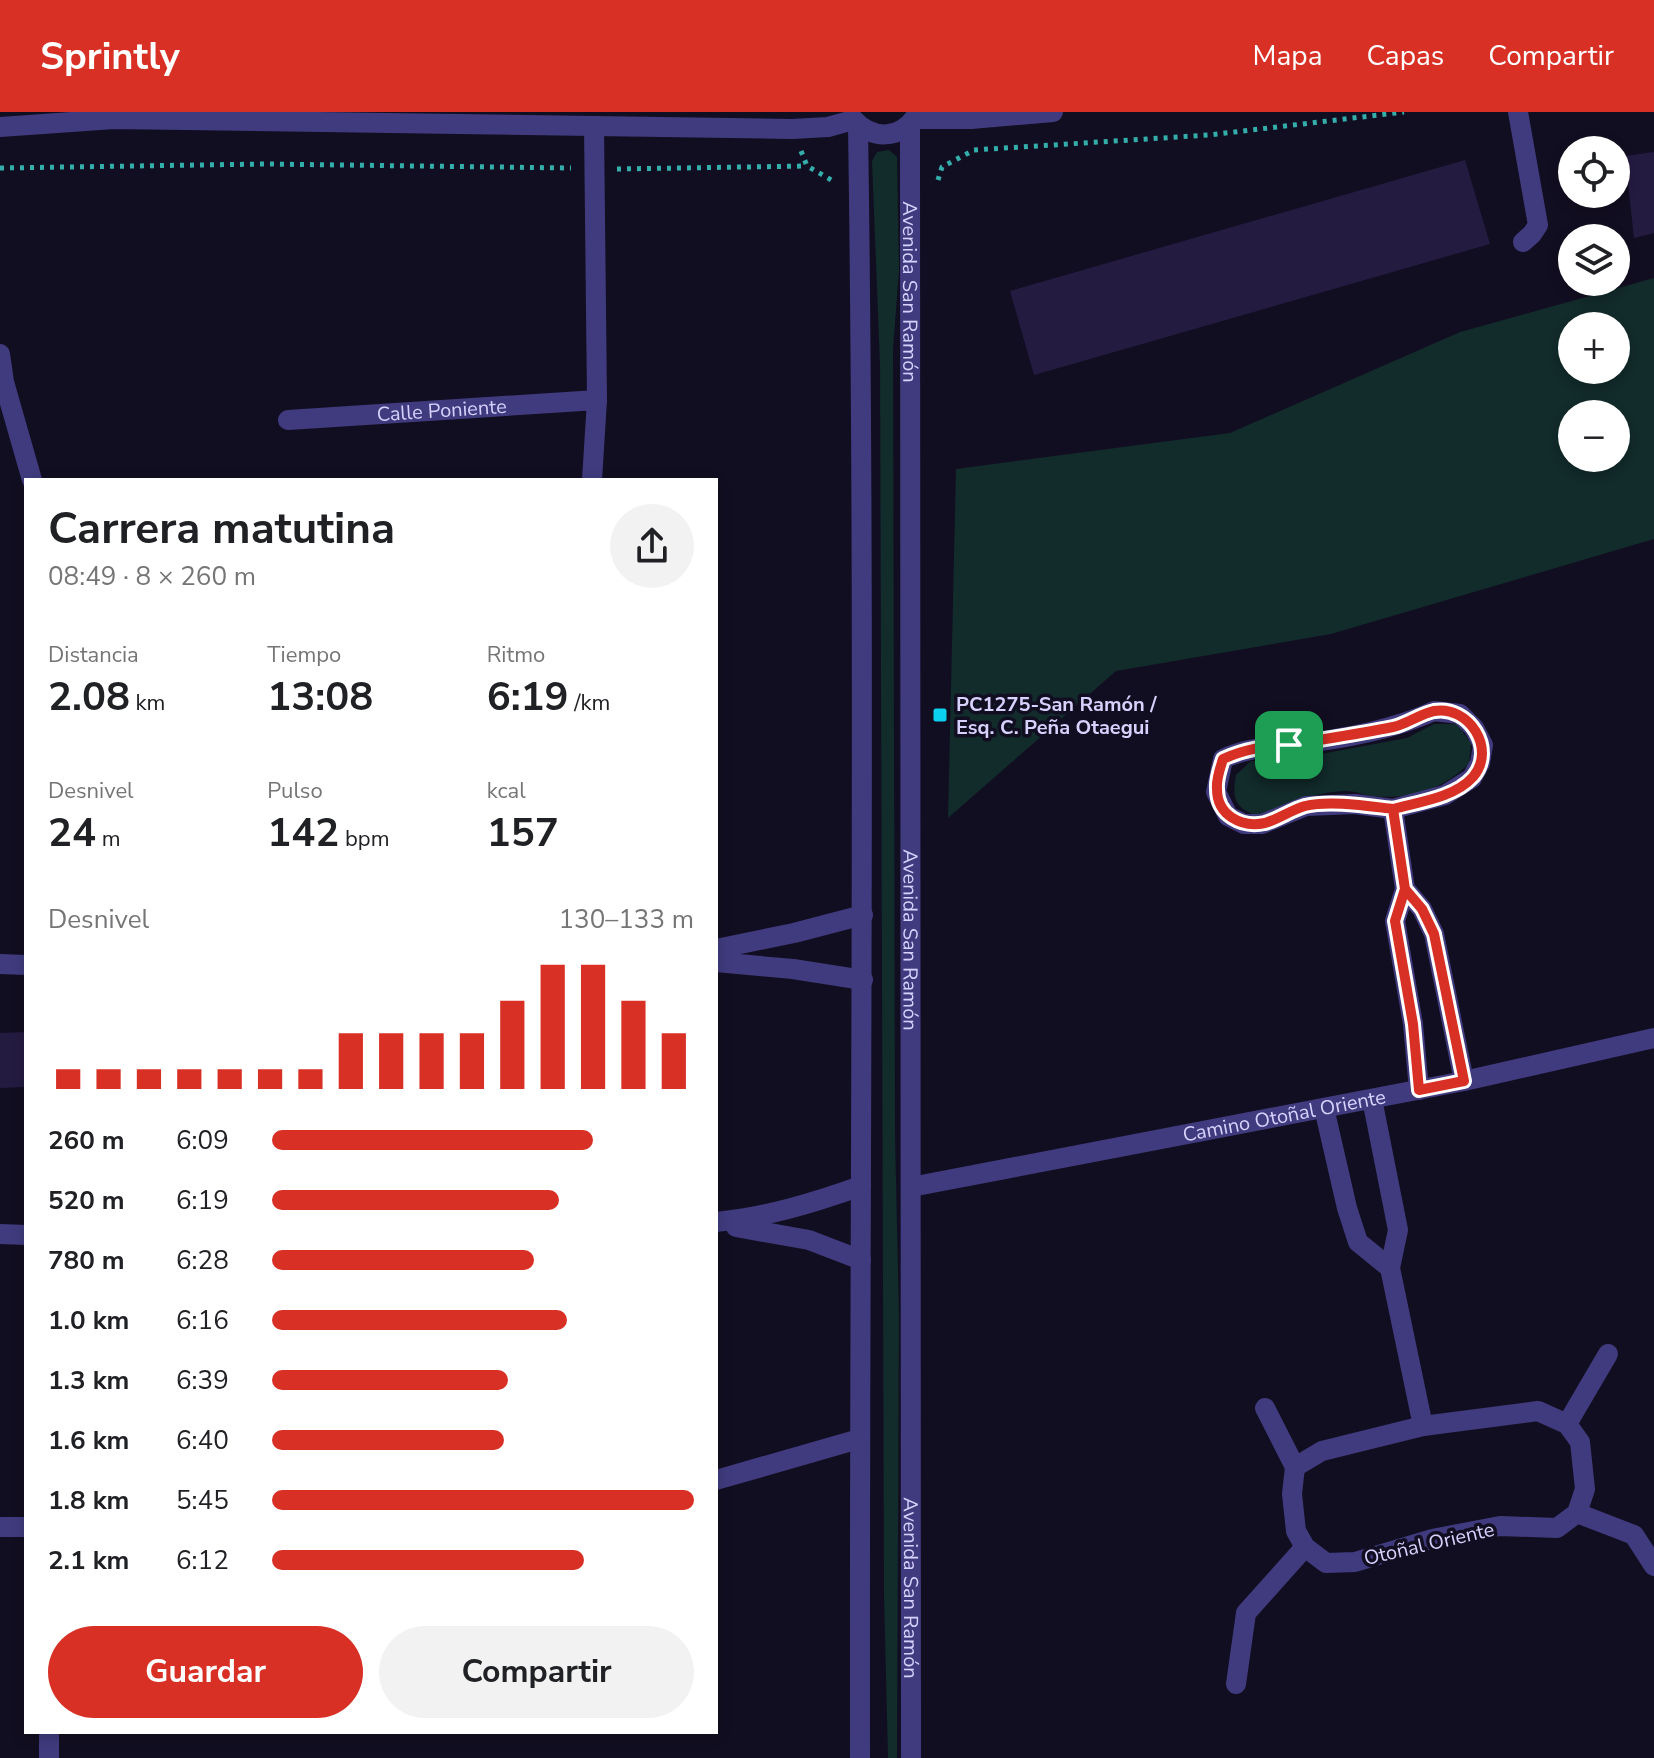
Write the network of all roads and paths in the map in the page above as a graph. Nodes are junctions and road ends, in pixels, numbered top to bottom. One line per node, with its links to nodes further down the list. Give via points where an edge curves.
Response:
1 (1053, 112): 7 (street)
2 (1404, 112): 11 (path, via 1209,135)
3 (1518, 112): 17 (street, via 1538,225)
4 (914, 118): 6 (street, via 898,132 884,135); 7 (street); 16 (street, Avenida San Ramón)
5 (677, 119): 8 (street); 10 (street)
6 (853, 119): 10 (street); 15 (street)
7 (971, 119): 11 (path)
8 (594, 126): 9 (street, via 114,119); 14 (street)
9 (0, 127)
10 (792, 129): 12 (path)
11 (974, 150): 16 (path, via 942,167 933,193)
12 (807, 166): 14 (path); 15 (path)
13 (0, 168): 14 (path, via 295,164)
14 (596, 169): 19 (street)
15 (859, 195): 25 (street)
16 (910, 195): 37 (street, Avenida San Ramón)
17 (1523, 242)
18 (0, 354): 21 (street)
19 (597, 400): 20 (street, Calle Poniente); 22 (street)
20 (288, 420)
21 (31, 478)
22 (592, 478)
23 (1393, 809): 23 (street, via 1445,795 1472,778 1483,745 1460,714 1434,711 1396,726 1239,751 1223,759 1216,792 1228,816 1244,824 1271,821 1306,806); 24 (street)
24 (1405, 889): 32 (street, via 1434,934); 33 (street, via 1395,921)
25 (863, 915): 26 (street); 30 (street)
26 (718, 949)
27 (718, 962): 30 (street)
28 (0, 964): 29 (street)
29 (24, 965)
30 (863, 980): 36 (street)
31 (1654, 1038): 32 (street, Camino Otoñal Oriente)
32 (1464, 1081): 33 (street, Camino Otoñal Oriente)
33 (1419, 1090): 34 (street, Camino Otoñal Oriente)
34 (1372, 1099): 35 (street, Camino Otoñal Oriente); 43 (street, via 1398,1230)
35 (1324, 1108): 37 (street, Camino Otoñal Oriente); 43 (street, via 1358,1242)
36 (861, 1186): 38 (street, via 808,1205); 42 (street)
37 (911, 1187): 60 (street, Avenida San Ramón)
38 (718, 1224)
39 (718, 1224): 42 (street, via 809,1240)
40 (0, 1234): 41 (street)
41 (24, 1235)
42 (861, 1260): 48 (street)
43 (1390, 1268): 47 (street)
44 (1608, 1354): 46 (street)
45 (1265, 1408): 49 (street)
46 (1567, 1424): 47 (street, via 1538,1411); 51 (street, via 1580,1442 1582,1458 1585,1489)
47 (1423, 1426): 49 (street, via 1322,1451)
48 (859, 1439): 50 (street); 59 (street)
49 (1295, 1467): 54 (street, via 1296,1531)
50 (718, 1479)
51 (1577, 1513): 54 (street, Otoñal Oriente, via 1557,1528 1500,1526 1355,1562 1326,1563); 55 (street, via 1634,1535)
52 (0, 1527): 53 (street)
53 (24, 1527)
54 (1305, 1547): 56 (street, via 1246,1613)
55 (1654, 1566)
56 (1236, 1684)
57 (49, 1734): 58 (street)
58 (49, 1758)
59 (860, 1758)
60 (911, 1758)

